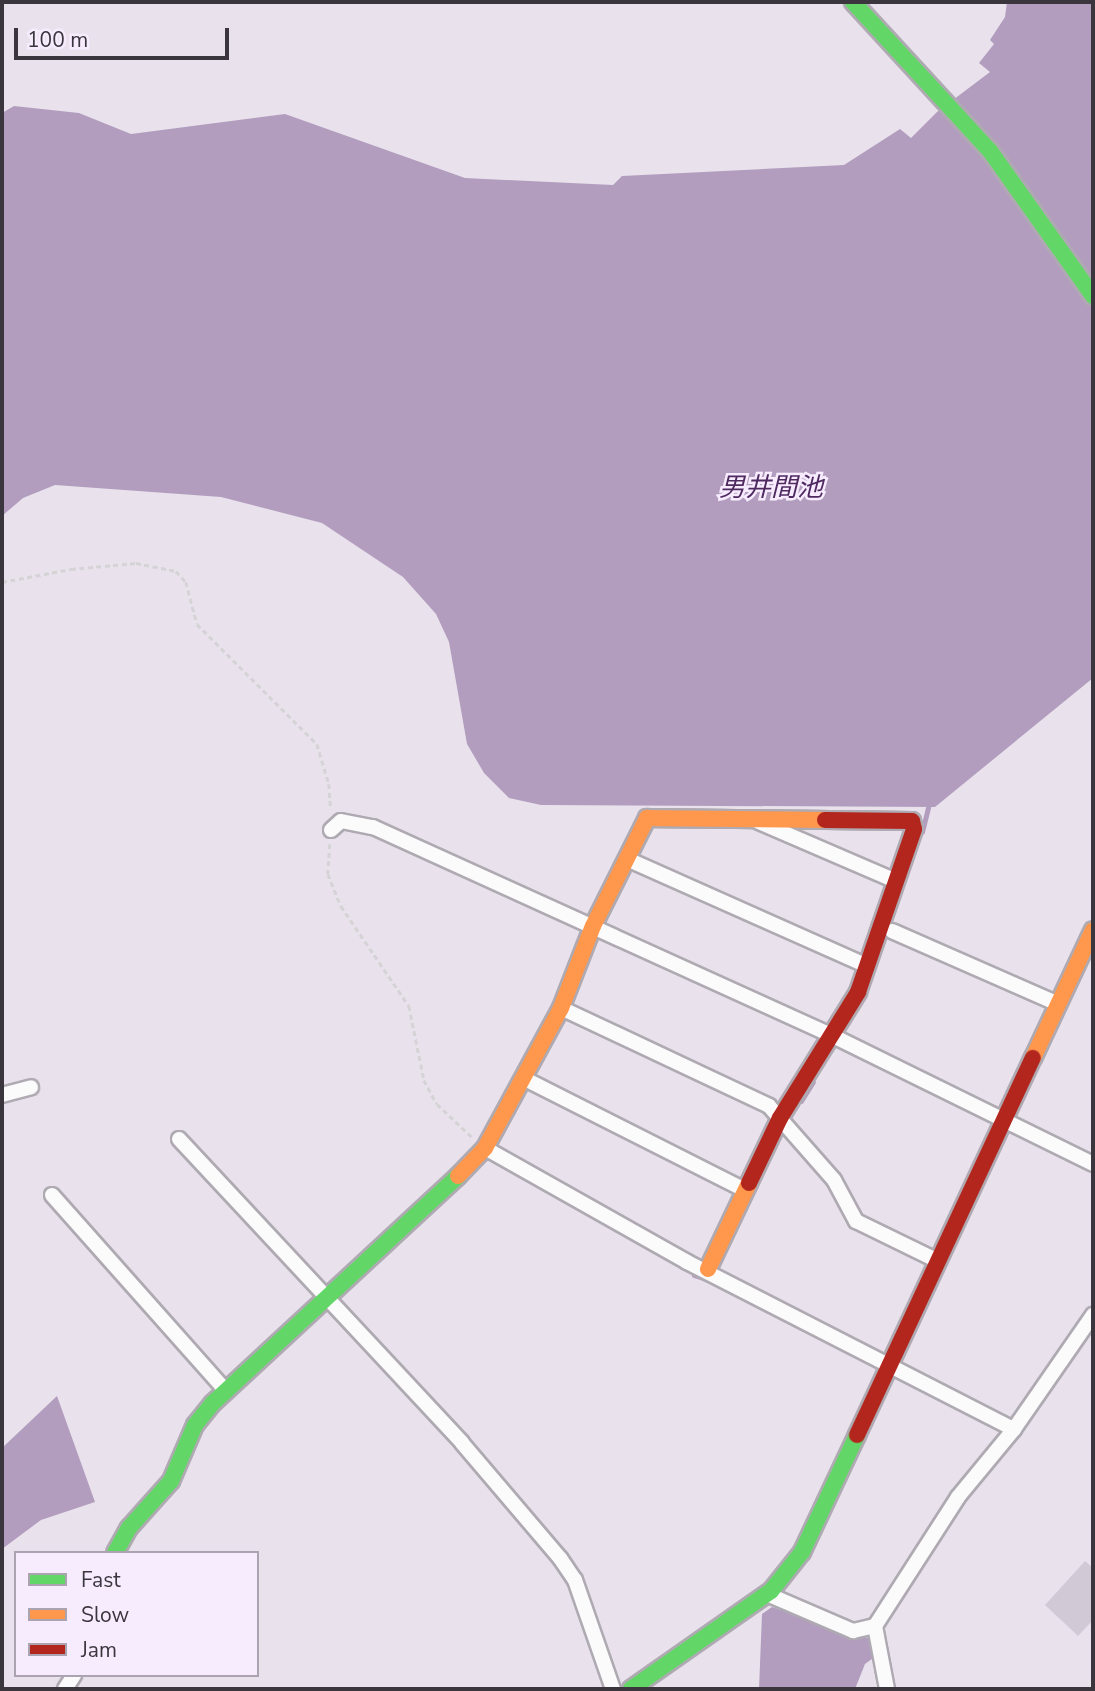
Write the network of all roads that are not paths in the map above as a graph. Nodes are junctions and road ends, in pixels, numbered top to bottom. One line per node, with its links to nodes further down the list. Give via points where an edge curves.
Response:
1 (853, 2): 2 (street, via 941,93 1030,204)
2 (1093, 296)
3 (748, 817): 5 (street, via 647,818); 6 (street); 6 (street, via 912,821 914,829)
4 (331, 830): 7 (street, via 341,821 373,827)
5 (627, 859): 7 (street); 10 (street)
6 (895, 881): 10 (street)
7 (593, 926): 12 (street); 13 (street)
8 (1093, 930): 11 (street)
9 (892, 931): 11 (street)
10 (865, 965): 13 (street, via 858,992)
11 (1058, 1004): 18 (street)
12 (561, 1007): 14 (street); 17 (street, via 769,1106)
13 (833, 1036): 17 (street); 18 (street)
14 (525, 1079): 20 (street); 22 (street)
15 (31, 1087): 16 (street)
16 (2, 1095)
17 (779, 1118): 22 (street); 24 (street, via 834,1180 856,1221)
18 (1003, 1120): 21 (street); 24 (street)
19 (179, 1139): 26 (street)
20 (485, 1148): 25 (street, via 687,1262); 26 (street)
21 (1093, 1164)
22 (743, 1189): 25 (street)
23 (52, 1195): 29 (street)
24 (938, 1261): 28 (street)
25 (708, 1269): 28 (street)
26 (328, 1298): 29 (street); 34 (street, via 471,1452 560,1558 575,1580)
27 (1093, 1315): 30 (street)
28 (888, 1366): 30 (street); 32 (street, via 814,1532)
29 (226, 1391): 31 (street, via 195,1425 172,1481 129,1528)
30 (1014, 1429): 33 (street, via 958,1497)
31 (116, 1551)
32 (767, 1594): 33 (street, via 853,1630); 35 (street)
33 (874, 1626): 36 (street)
34 (613, 1689)
35 (631, 1689)
36 (887, 1689)

